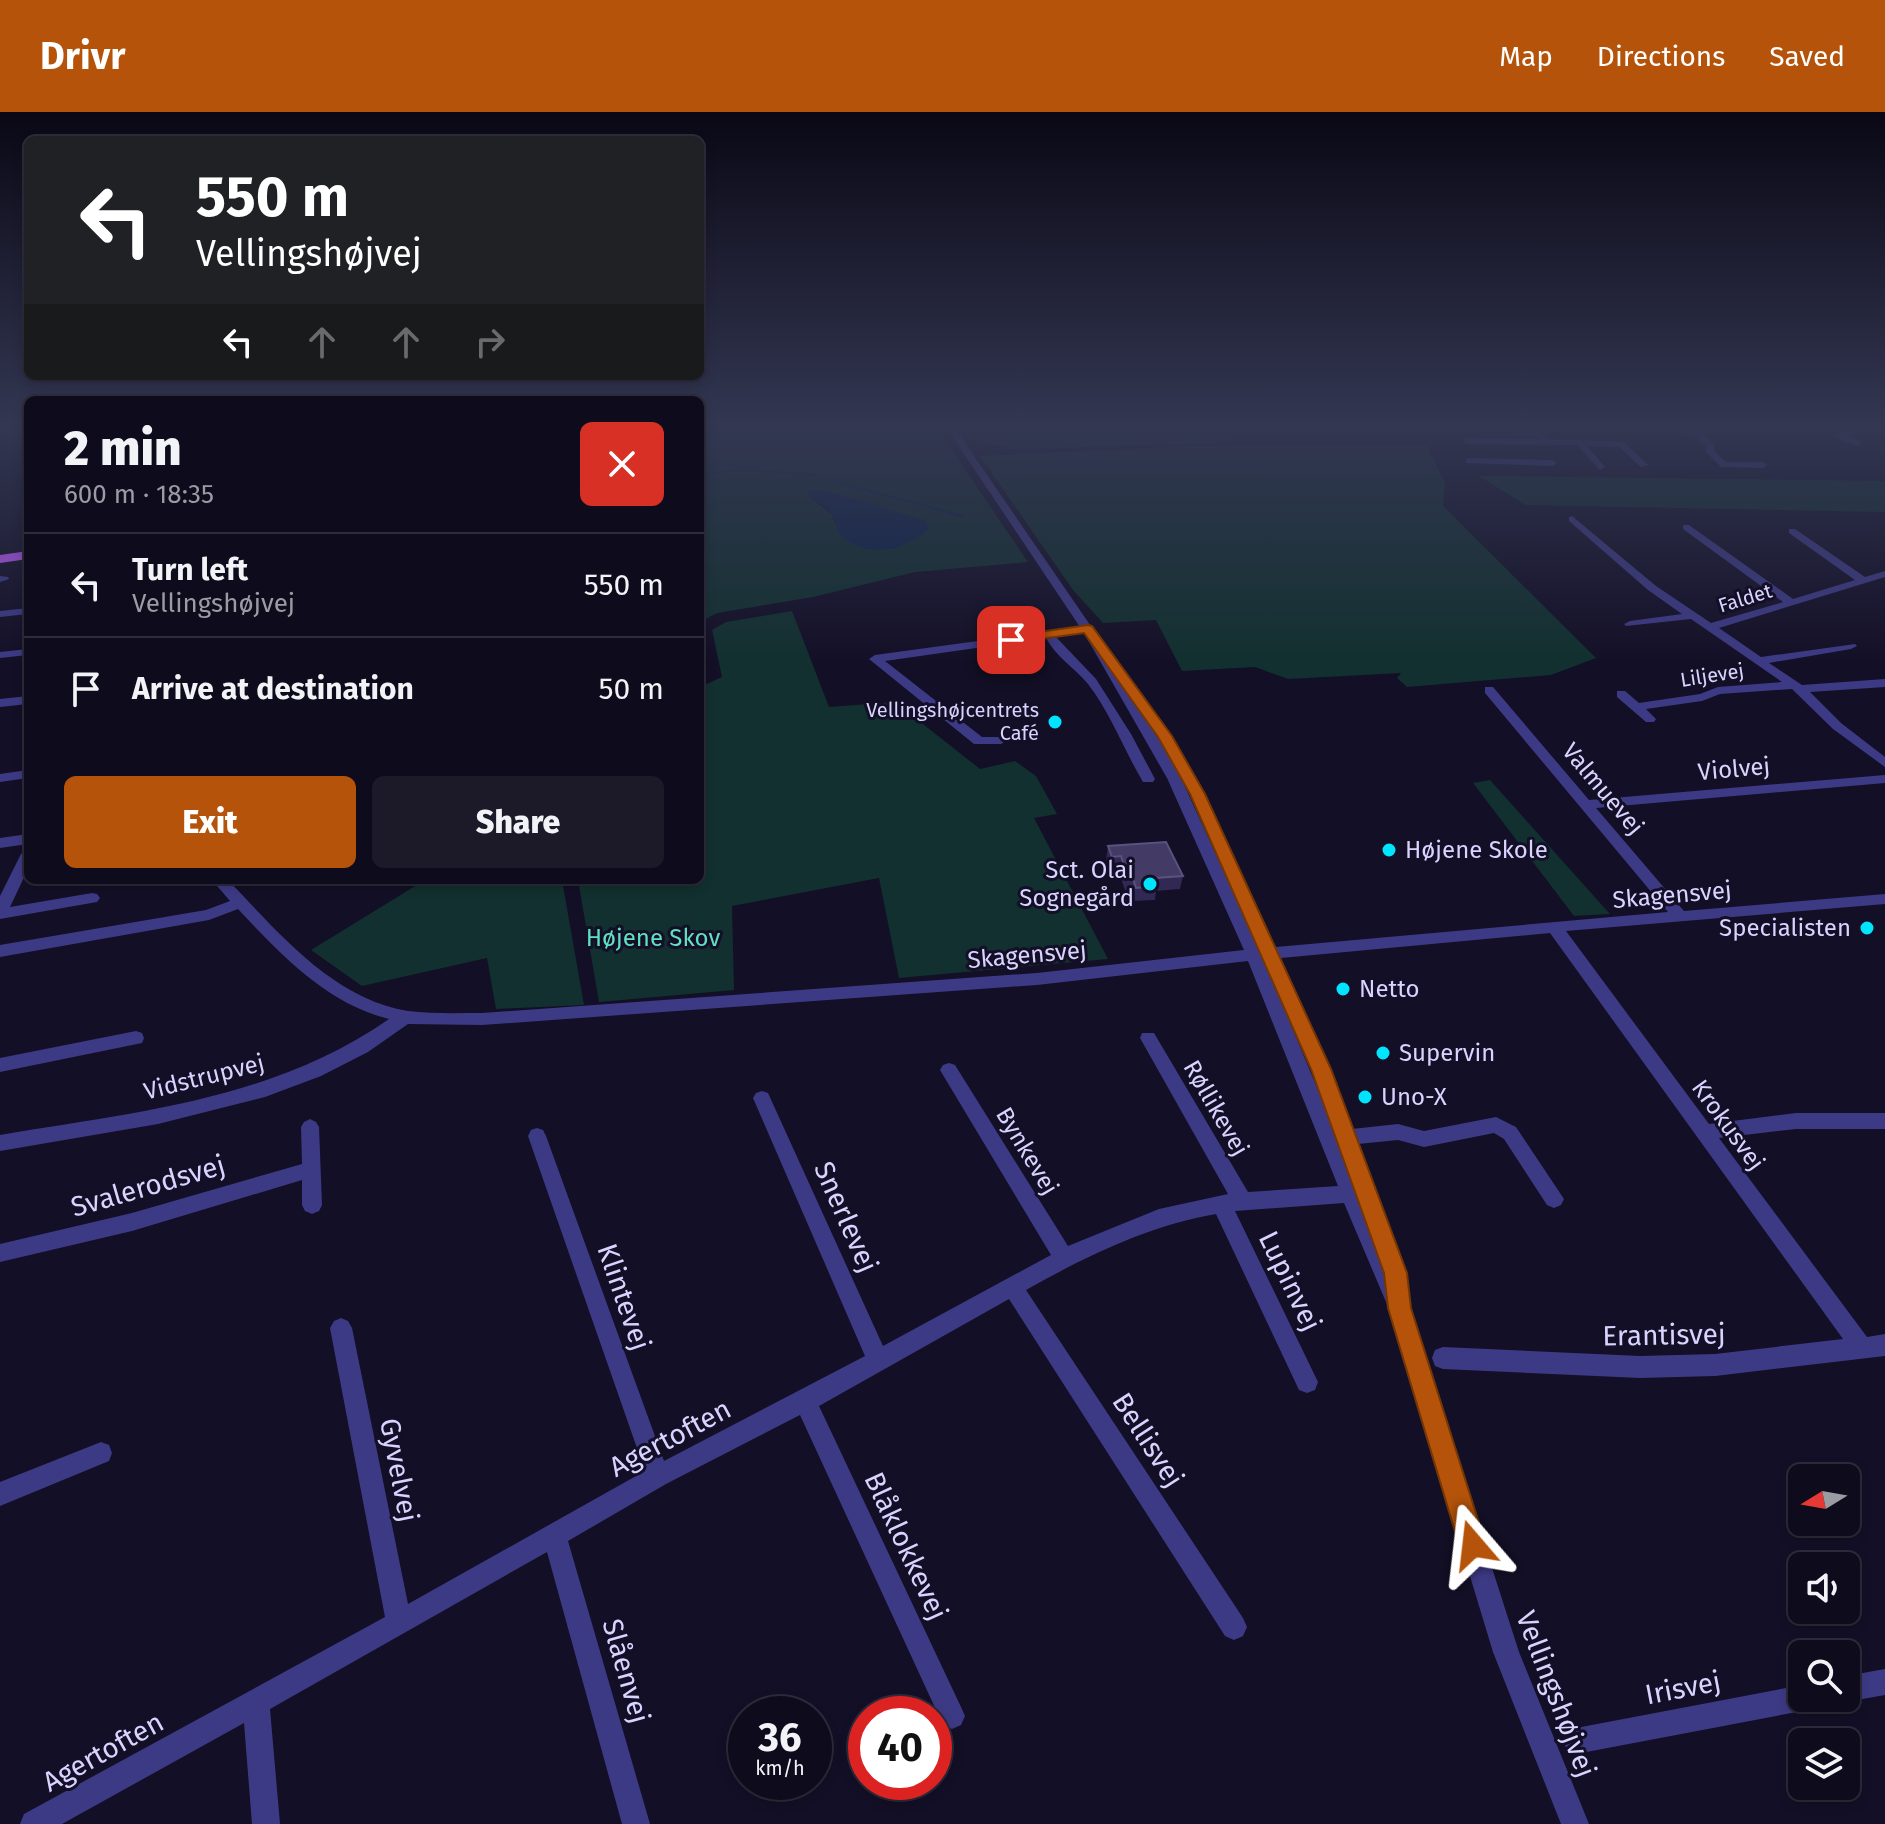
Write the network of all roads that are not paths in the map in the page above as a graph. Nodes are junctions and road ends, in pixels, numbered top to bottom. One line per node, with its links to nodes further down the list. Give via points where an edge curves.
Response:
1 (1003, 504): 15 (street, Vellingshøjvej)
2 (1572, 519): 12 (street, Liljevej)
3 (1686, 527): 9 (street, Faldet)
4 (1792, 531): 8 (street)
5 (24, 556): 6 (main road)
6 (0, 559)
7 (1885, 574): 8 (street, Faldet)
8 (1864, 581): 9 (street, Faldet)
9 (1792, 603): 14 (street, Faldet)
10 (24, 611): 11 (street)
11 (0, 614)
12 (1691, 616): 13 (street); 14 (street, Liljevej)
13 (1630, 624)
14 (1708, 628): 20 (street, Liljevej)
15 (1088, 629): 16 (street); 47 (street, Vellingshøjvej, via 1174,778)
16 (1049, 634): 29 (street, via 875,659 979,741); 33 (street, via 1092,682)
17 (1851, 646): 20 (street, Liljevej)
18 (24, 652): 19 (street)
19 (0, 655)
20 (1758, 661): 22 (street, Liljevej)
21 (1885, 683): 22 (street, Liljevej)
22 (1797, 687): 27 (street, Liljevej, via 1718,691); 30 (street, Liljevej)
23 (1489, 690): 35 (street, Valmuevej)
24 (1621, 694): 27 (street)
25 (24, 700): 26 (street)
26 (0, 703)
27 (1636, 707): 28 (street)
28 (1650, 719)
29 (1001, 740)
30 (1885, 763)
31 (0, 778): 32 (street)
32 (24, 778)
33 (1148, 779)
34 (1885, 779): 35 (street, Violvej)
35 (1588, 804): 44 (street, Valmuevej)
36 (24, 840): 37 (street)
37 (0, 843)
38 (24, 862): 43 (street)
39 (223, 884): 42 (street, Skagensvej)
40 (92, 898): 43 (street)
41 (1885, 899): 44 (street, Skagensvej)
42 (241, 902): 46 (street, via 209,915); 48 (street, Skagensvej, via 299,959 353,999)
43 (0, 912)
44 (1682, 918): 45 (street, Skagensvej)
45 (1556, 929): 47 (street, Skagensvej); 56 (street, Krokusvej)
46 (0, 951)
47 (1263, 955): 48 (street, Skagensvej, via 1037,979 609,1011 482,1019); 58 (street, Vellingshøjvej, via 1321,1069)
48 (405, 1017): 59 (street, Vidstrupvej, via 356,1052 237,1098)
49 (136, 1038): 51 (street)
50 (1148, 1038): 63 (street, Røllikevej)
51 (0, 1065)
52 (949, 1070): 66 (street, Bynkevej)
53 (762, 1098): 72 (street, Snerlevej)
54 (1885, 1121): 56 (street, via 1820,1119)
55 (310, 1127): 60 (street)
56 (1704, 1132): 70 (street, Krokusvej)
57 (537, 1136): 76 (street, Klintevej)
58 (1337, 1138): 61 (street, Vellingshøjvej); 62 (street, via 1398,1132 1424,1139 1496,1125 1510,1133)
59 (0, 1143)
60 (311, 1169): 64 (street); 65 (street, Svalerodsvej, via 132,1222)
61 (1359, 1193): 63 (street, Agertoften); 90 (street, Vellingshøjvej, via 1506,1652)
62 (1554, 1199)
63 (1232, 1203): 66 (street, Agertoften, via 1173,1214); 73 (street, Lupinvej)
64 (312, 1205)
65 (0, 1253)
66 (1064, 1258): 67 (street, Agertoften)
67 (1012, 1286): 72 (street, Agertoften); 80 (street, Bellisvej)
68 (341, 1328): 79 (street, Gyvelvej)
69 (1885, 1345): 70 (street, Erantisvej)
70 (1862, 1348): 71 (street, Erantisvej, via 1715,1365 1640,1367)
71 (1443, 1358)
72 (878, 1360): 74 (street, Agertoften)
73 (1307, 1382)
74 (805, 1401): 76 (street, Agertoften); 83 (street, Blåklokkevej)
75 (101, 1453): 77 (street)
76 (658, 1476): 78 (street, Agertoften)
77 (0, 1494)
78 (554, 1535): 79 (street, Agertoften); 89 (street, Slåenvej)
79 (399, 1623): 85 (street, Agertoften)
80 (1234, 1627)
81 (1885, 1682): 82 (street)
82 (1860, 1686)
83 (943, 1696)
84 (1788, 1701): 86 (street, Irisvej)
85 (256, 1702): 87 (street, Agertoften); 88 (street)
86 (1576, 1741)
87 (34, 1824)
88 (266, 1824)
89 (636, 1824)
90 (1575, 1824)

